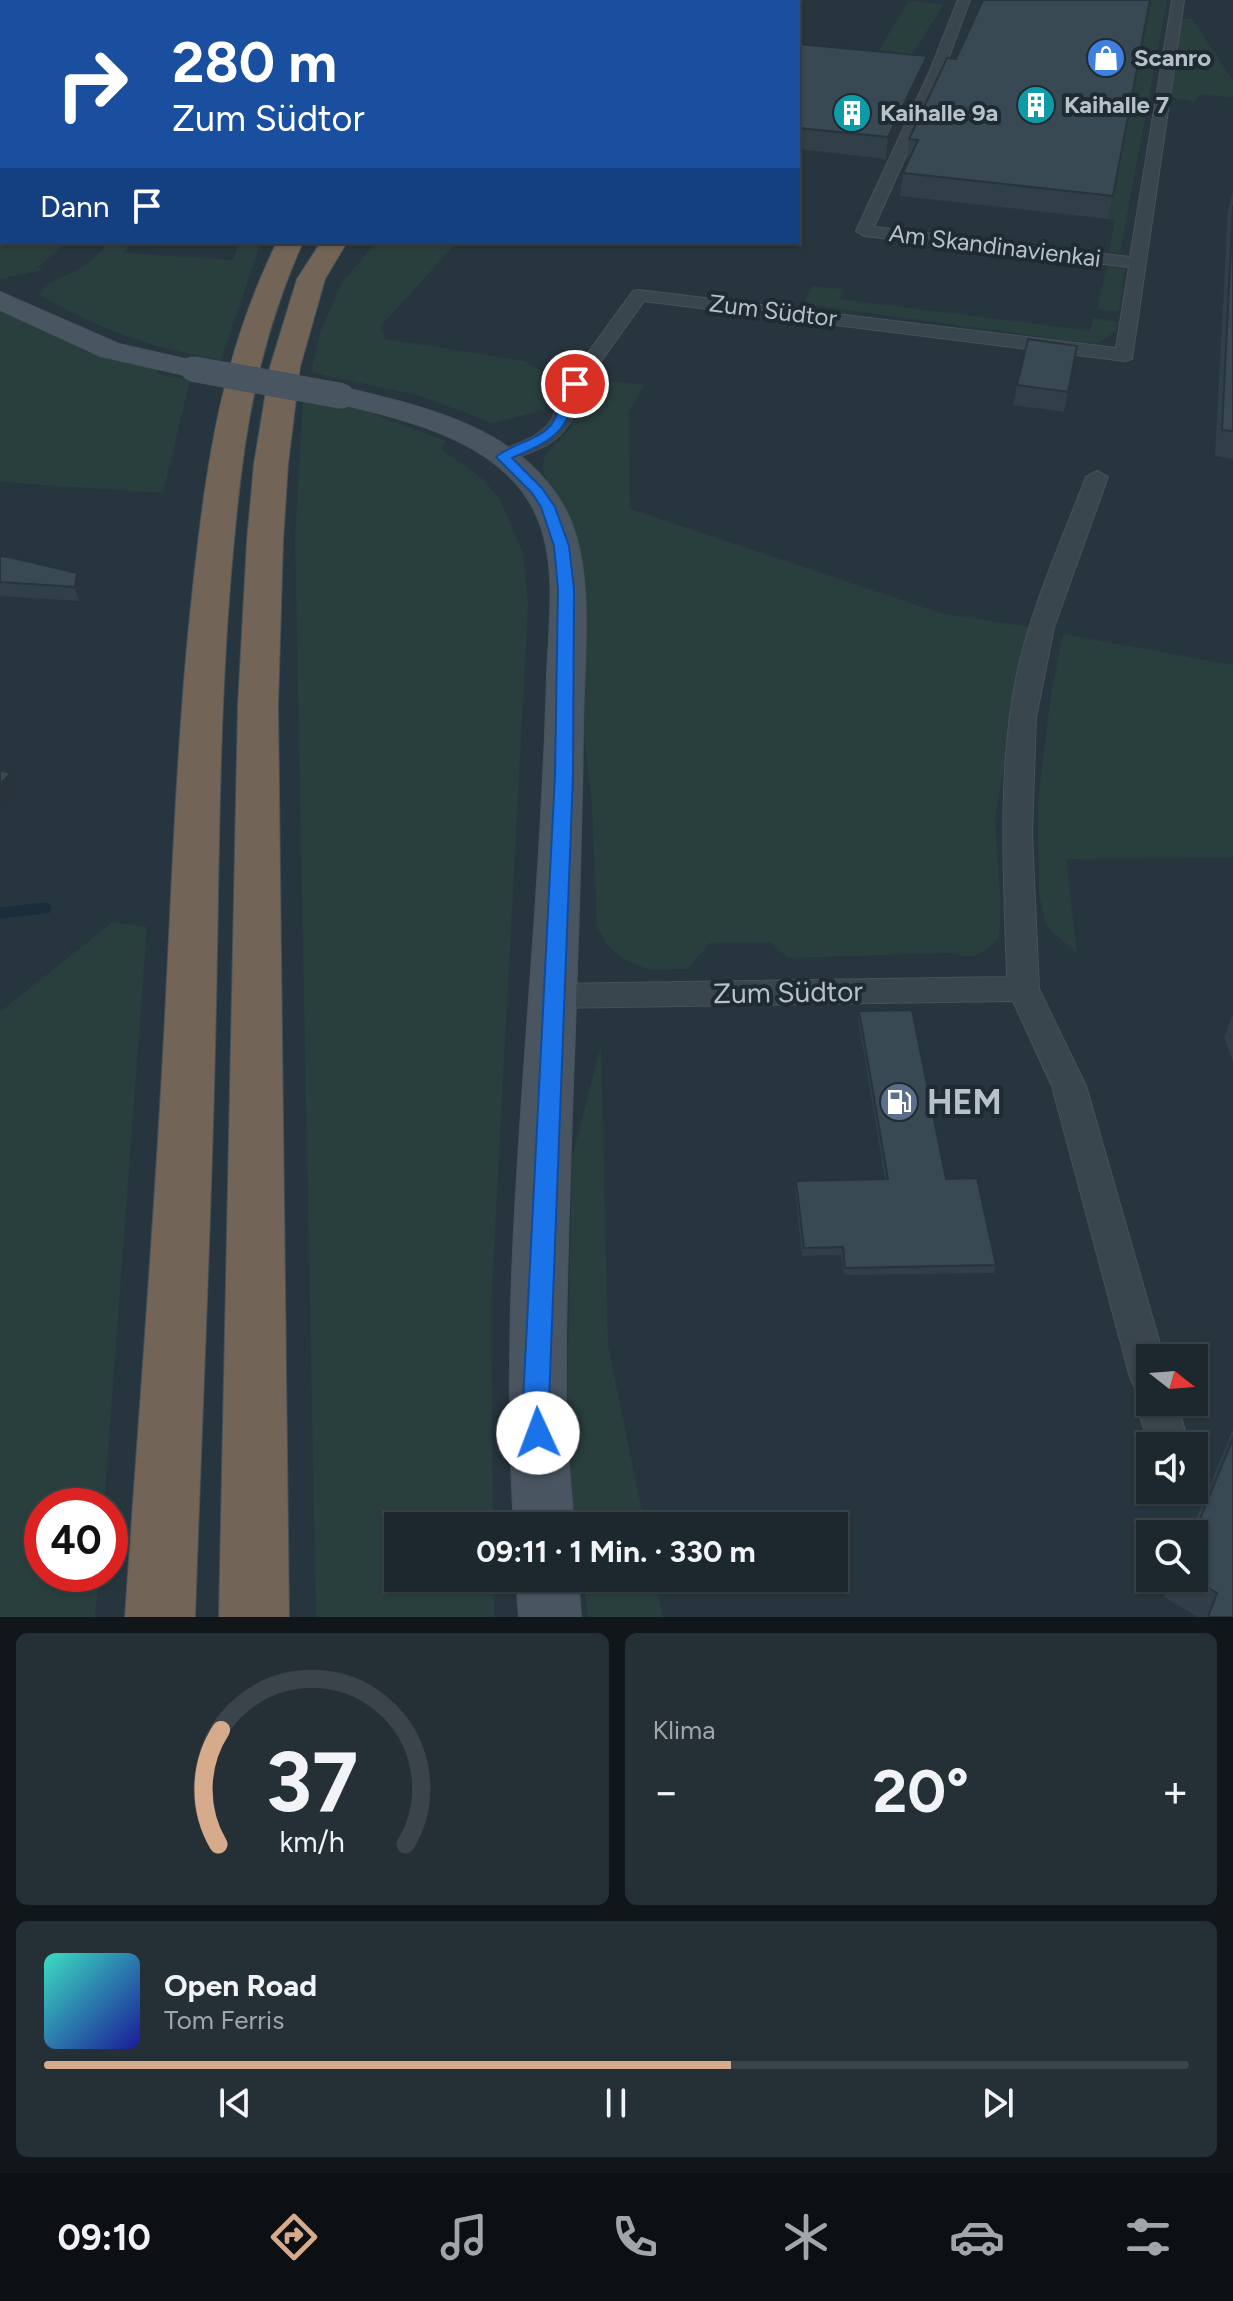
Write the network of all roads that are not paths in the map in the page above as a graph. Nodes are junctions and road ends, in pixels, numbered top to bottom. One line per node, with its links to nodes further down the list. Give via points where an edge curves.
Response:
1 (964, 0): 5 (street, Am Skandinavienkai, via 864,231)
2 (1178, 0): 5 (street, Am Skandinavienkai)
3 (289, 244): 15 (highway, via 244,363 223,466 202,690)
4 (333, 244): 16 (highway, via 311,279 285,367 265,541 258,705)
5 (1138, 263): 7 (street, Am Skandinavienkai)
6 (0, 300): 8 (street, bridge, via 110,350 342,396 431,420)
7 (1125, 355): 8 (street, Zum Südtor, via 639,295 575,384 553,431)
8 (503, 457): 11 (street, via 548,507 565,565 564,775)
9 (1097, 477): 10 (street, via 1042,627 1029,680 1019,779)
10 (1023, 989): 11 (street, Zum Südtor); 12 (street, via 1069,1086)
11 (553, 996): 13 (street, via 536,1402)
12 (1141, 1344)
13 (543, 1512)
14 (548, 1592): 17 (street)
15 (160, 1617)
16 (254, 1617)
17 (550, 1617)

